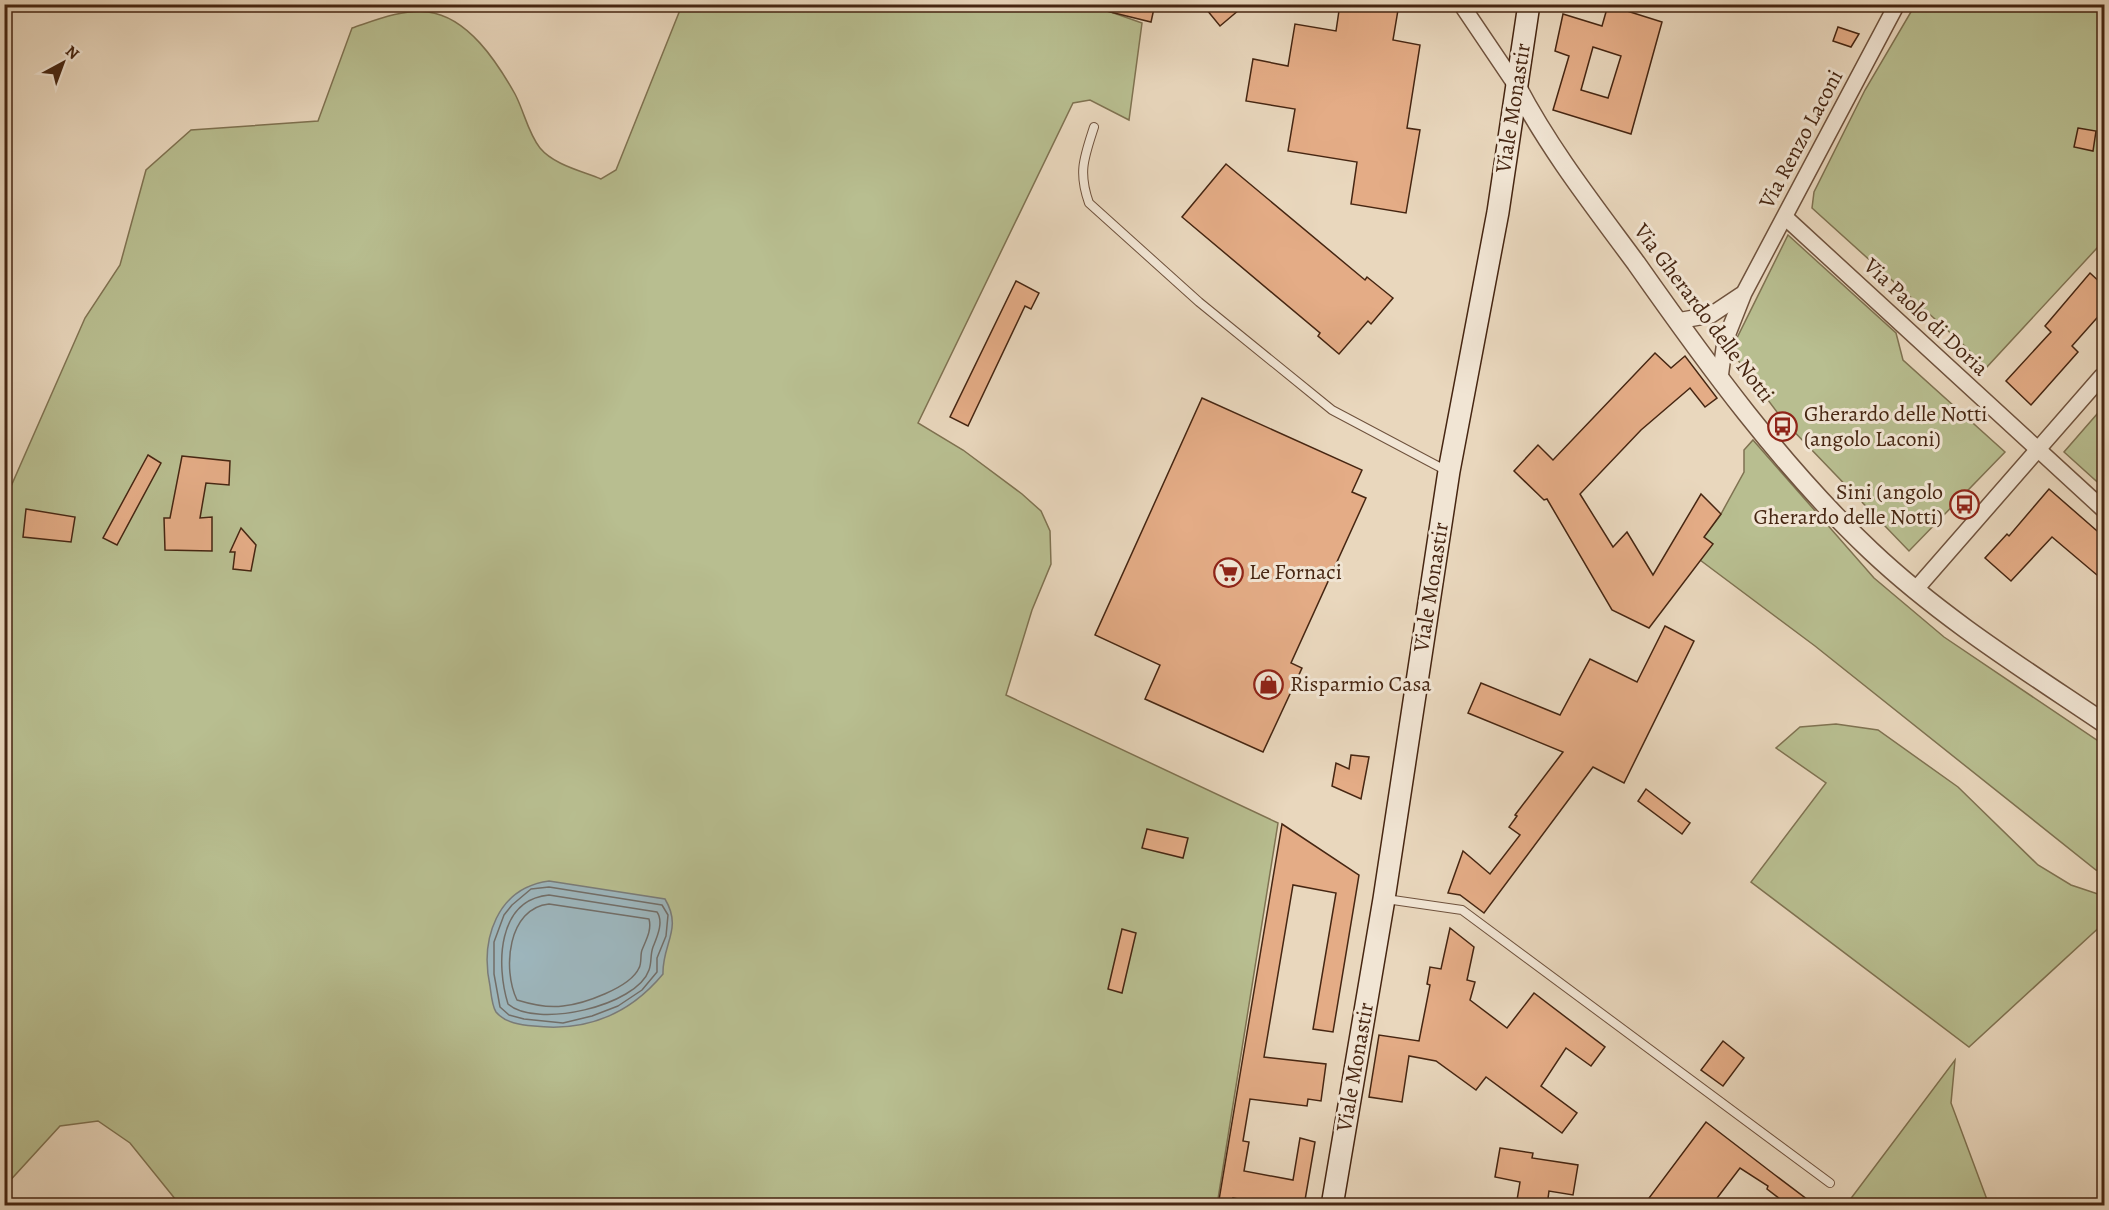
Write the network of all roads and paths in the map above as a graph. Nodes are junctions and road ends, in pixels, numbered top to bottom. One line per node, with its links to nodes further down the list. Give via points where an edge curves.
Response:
1 (1461, 4): 4 (street)
2 (1529, 4): 4 (main road, Viale Monastir)
3 (1897, 4): 6 (street, Via Renzo Laconi)
4 (1517, 87): 8 (street, Via Gherardo delle Notti, via 1537,125); 12 (main road, Viale Monastir, via 1498,212)
5 (1094, 127): 12 (lane, via 1082,166 1089,203 1199,302 1332,410)
6 (1786, 218): 7 (street, Via Renzo Laconi); 11 (street, Via Paolo di Doria)
7 (1743, 293): 8 (street, Via Renzo Laconi, via 1712,315); 9 (street, Via Renzo Laconi, via 1725,341)
8 (1677, 321): 9 (street, Via Gherardo delle Notti)
9 (1720, 378): 14 (street, Via Gherardo delle Notti, via 1801,476 1871,550)
10 (2104, 379): 11 (street, via 2102,376)
11 (2036, 449): 13 (street, Via Paolo di Doria); 14 (street)
12 (1449, 471): 16 (main road, Viale Monastir)
13 (2104, 510)
14 (1916, 589): 15 (street, Via Gherardo delle Notti, via 1976,638)
15 (2104, 723)
16 (1384, 899): 17 (lane, via 1462,910); 18 (main road, Viale Monastir)
17 (1830, 1183)
18 (1332, 1206)

